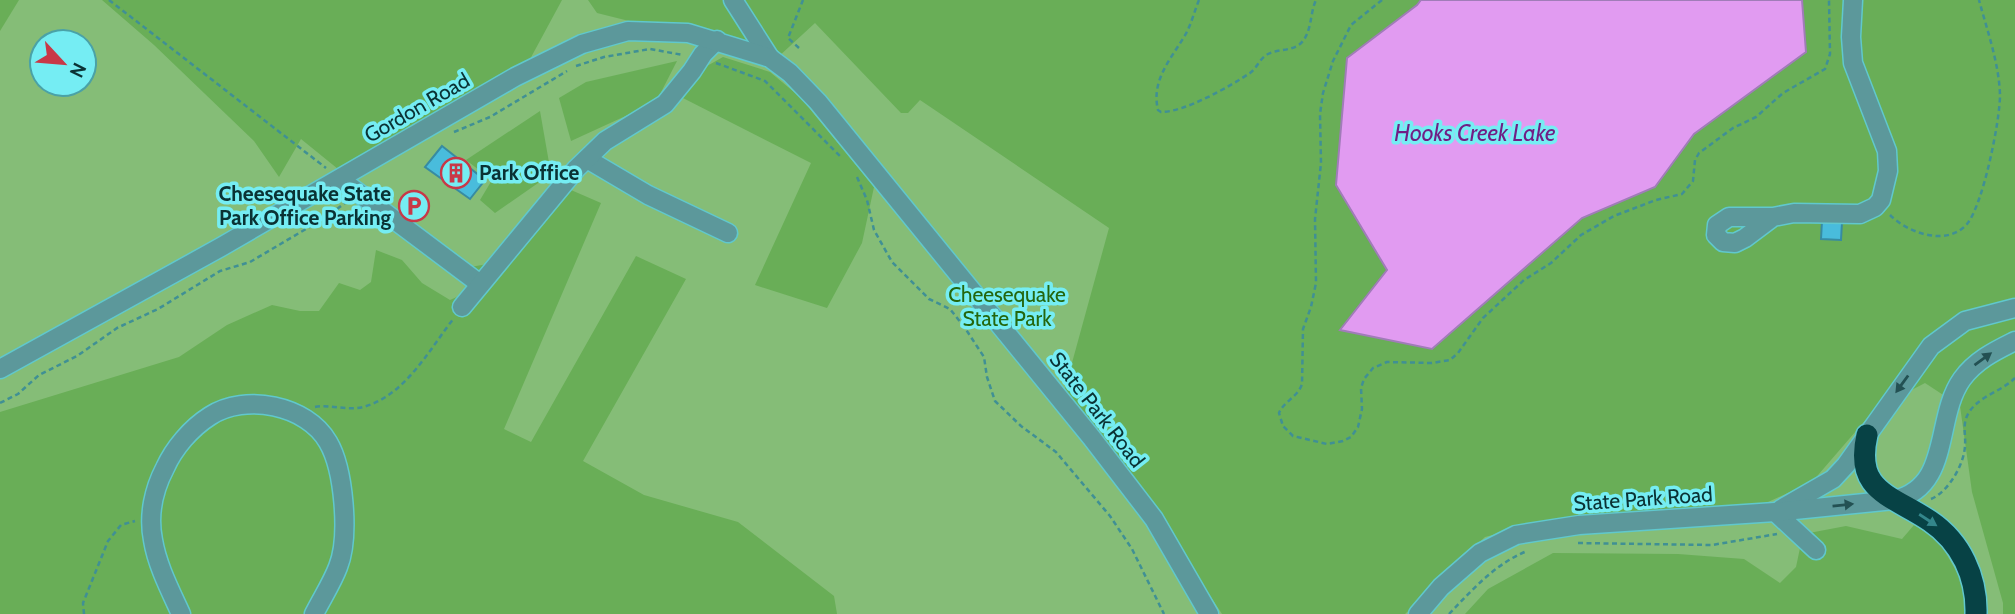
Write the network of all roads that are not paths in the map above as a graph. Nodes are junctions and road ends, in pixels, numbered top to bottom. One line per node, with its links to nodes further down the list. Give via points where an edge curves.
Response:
1 (733, 0): 4 (street)
2 (1853, 0): 8 (street, via 1853,63 1887,151 1881,200 1860,214)
3 (717, 40): 4 (street, Gordon Road); 6 (street, via 666,104 605,141); 7 (street, Gordon Road, via 688,33 628,31 582,44 515,77)
4 (770, 58): 5 (street, Gordon Road, via 818,102)
5 (850, 154): 21 (street, State Park Road, via 1107,457 1154,519)
6 (587, 159): 9 (street, via 648,195); 10 (street)
7 (340, 179): 10 (street); 14 (street, Gordon Road)
8 (1773, 217)
9 (728, 233)
10 (480, 284): 11 (street)
11 (461, 307)
12 (2015, 307): 15 (street, State Park Road, one-way to 15, via 1965,321 1931,346)
13 (2015, 341): 16 (street, State Park Road, one-way to 13, via 1922,485 1934,469 1947,412 1962,380 1987,355)
14 (0, 369)
15 (1867, 435): 16 (highway, via 1864,467 1878,488); 17 (street, State Park Road, via 1833,479)
16 (1894, 500): 17 (street, State Park Road, one-way to 16); 23 (highway, one-way to 23, via 1931,521 1956,546 1972,578)
17 (1775, 512): 18 (street); 22 (street, State Park Road, via 1579,525 1516,535 1480,553 1441,587)
18 (1816, 550)
19 (181, 614): 20 (street, via 152,540 157,485 171,455 193,430 212,415 257,405 299,414 328,441 337,467 345,535 339,565)
20 (314, 614)
21 (1209, 614)
22 (1419, 614)
23 (1976, 614)

